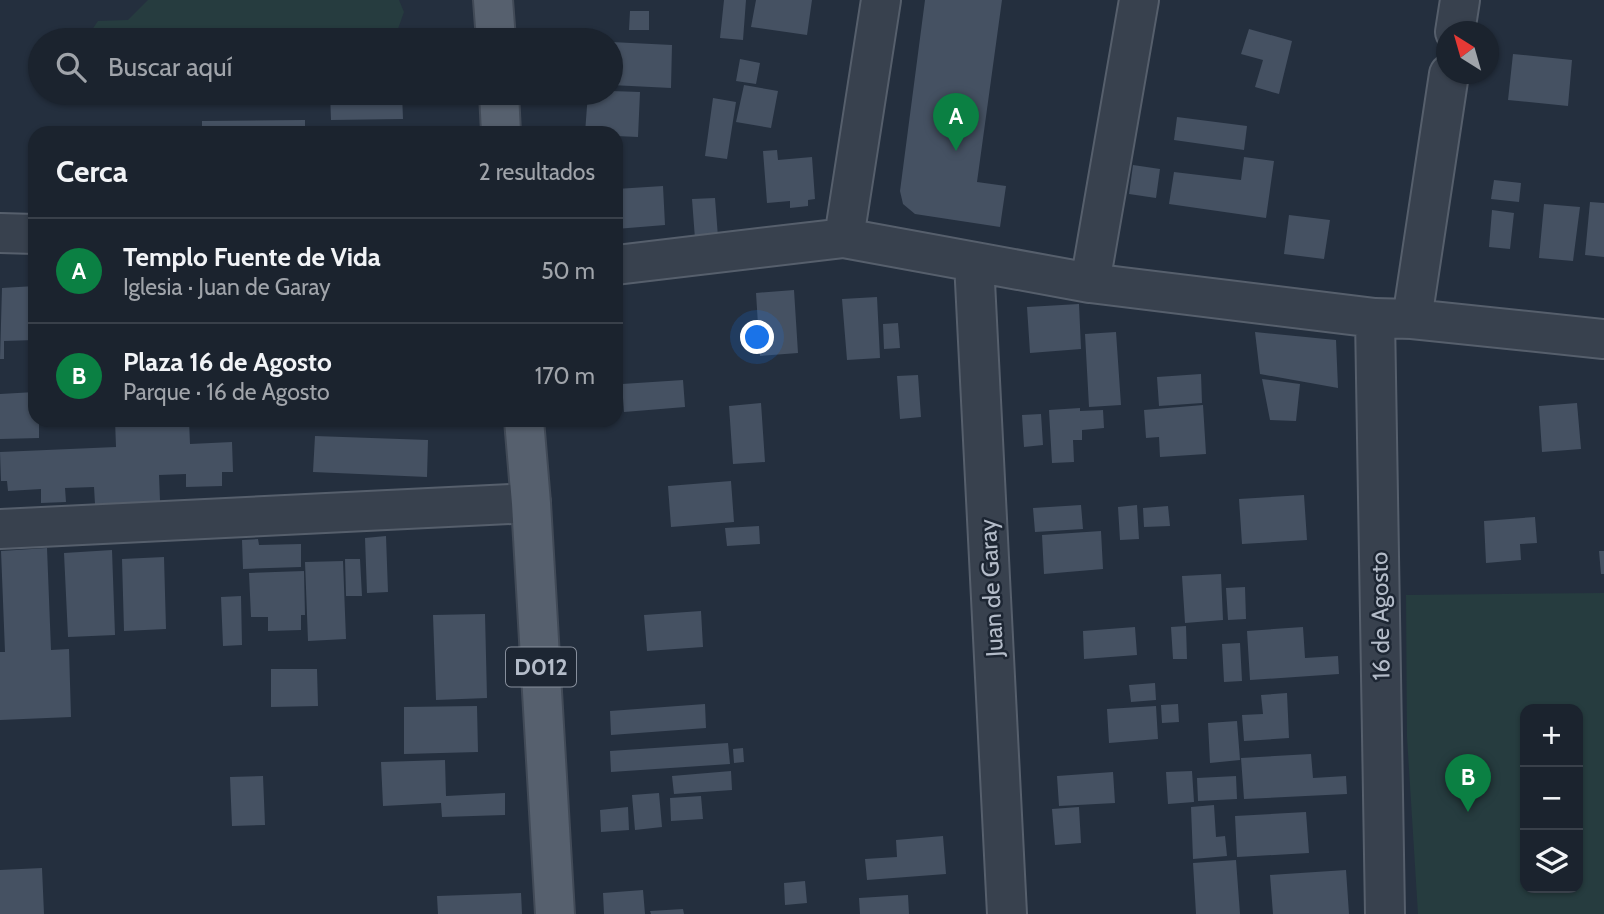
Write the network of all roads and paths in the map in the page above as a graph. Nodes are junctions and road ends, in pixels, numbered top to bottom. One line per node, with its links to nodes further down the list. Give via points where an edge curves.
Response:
1 (493, 0): 6 (main road)
2 (881, 0): 12 (street)
3 (1139, 0): 15 (street)
4 (1460, 0): 5 (street)
5 (1457, 21)
6 (495, 28)
7 (1447, 84): 17 (street)
8 (500, 105): 9 (main road)
9 (501, 126)
10 (0, 233): 11 (street)
11 (28, 233)
12 (844, 238): 13 (street); 14 (street)
13 (974, 262): 15 (street); 23 (street, Juan de Garay)
14 (623, 264)
15 (1090, 283): 16 (street)
16 (1375, 318): 17 (street); 24 (street, 16 de Agosto)
17 (1412, 319): 18 (street)
18 (1604, 338)
19 (525, 427): 20 (main road, D012)
20 (531, 503): 21 (street); 22 (main road, D012)
21 (0, 529)
22 (555, 914)
23 (1007, 914)
24 (1385, 914)

